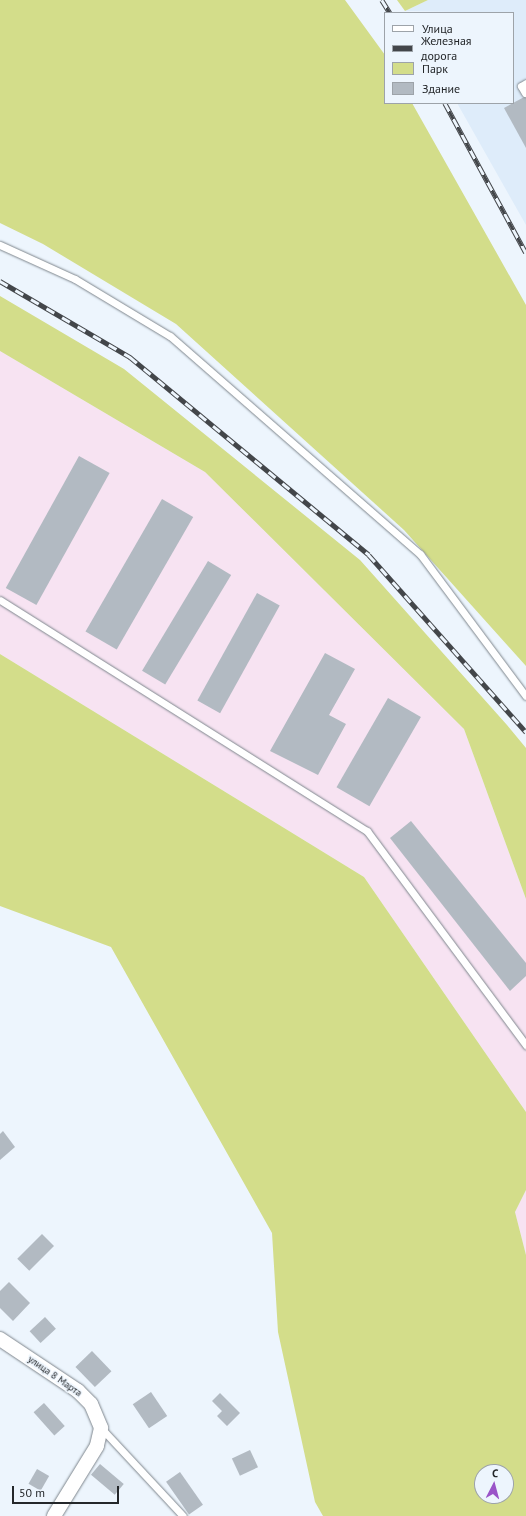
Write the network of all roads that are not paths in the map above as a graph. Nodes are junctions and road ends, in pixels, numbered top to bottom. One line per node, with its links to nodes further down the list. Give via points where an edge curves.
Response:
1 (526, 83): 2 (lane, via 521,86)
2 (525, 93)
3 (0, 246): 5 (lane, via 75,279 170,336 420,554)
4 (0, 600): 6 (lane, via 367,831)
5 (526, 696)
6 (526, 1045)
7 (0, 1338): 8 (street, улица 8 Марта, via 78,1391 91,1404)
8 (101, 1428): 9 (street, via 97,1446); 10 (lane)
9 (54, 1516)
10 (183, 1516)

